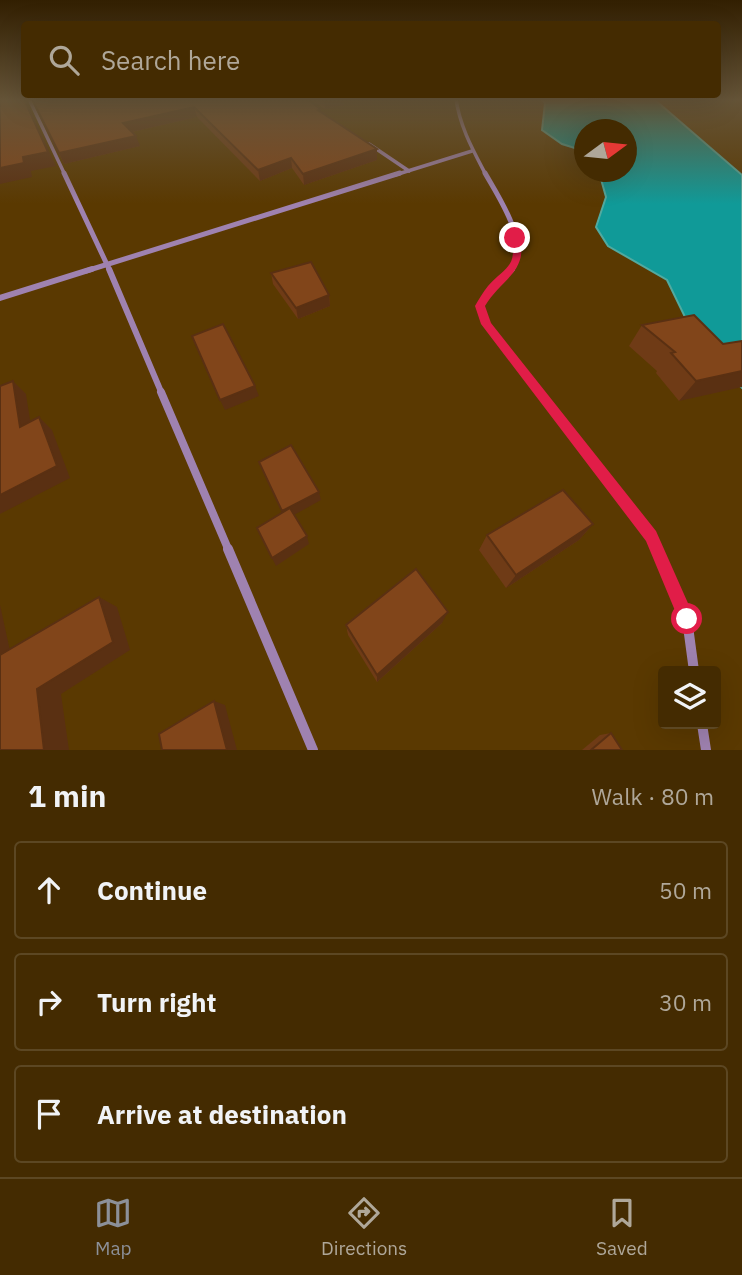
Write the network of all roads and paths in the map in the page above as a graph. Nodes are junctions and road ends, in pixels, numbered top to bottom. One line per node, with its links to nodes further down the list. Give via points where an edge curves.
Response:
1 (46, 134): 6 (street)
2 (467, 134): 4 (street)
3 (364, 141): 5 (street)
4 (472, 150): 5 (street); 8 (street, via 519,251 515,266 490,289 480,306 486,324 651,536 687,619)
5 (409, 171): 6 (street)
6 (107, 264): 7 (street); 10 (street)
7 (0, 299)
8 (693, 666)
9 (703, 729): 11 (street)
10 (313, 750)
11 (706, 750)

